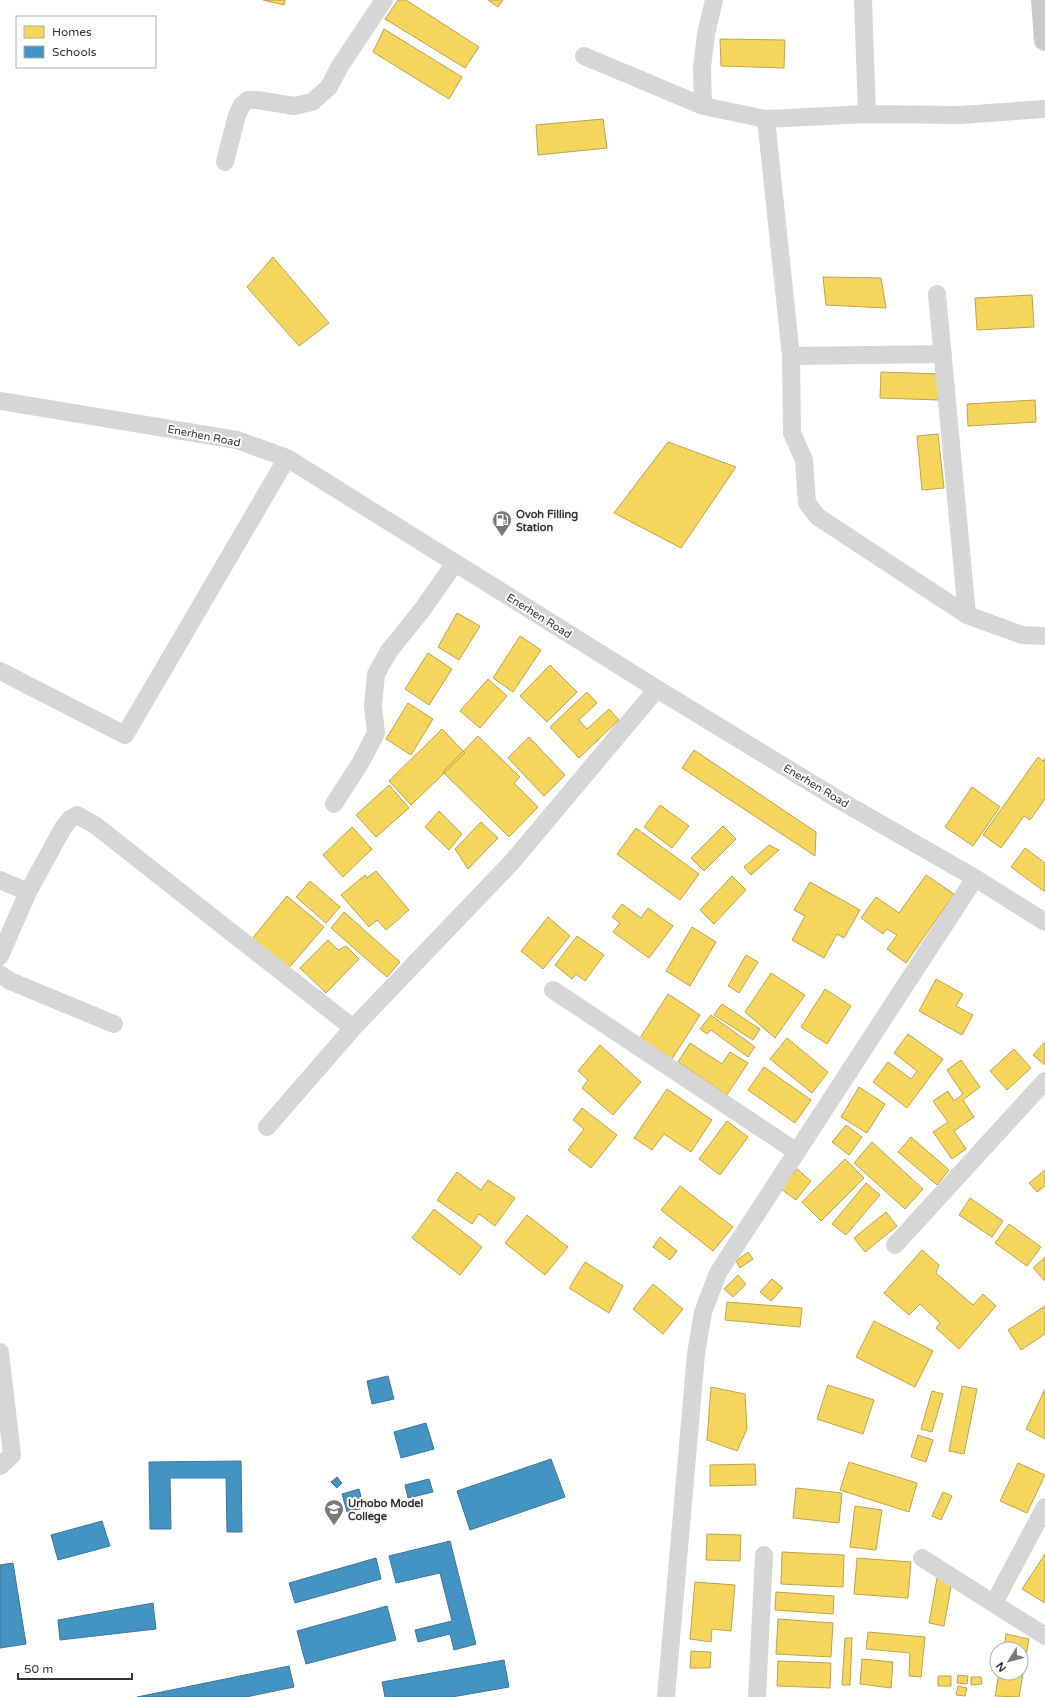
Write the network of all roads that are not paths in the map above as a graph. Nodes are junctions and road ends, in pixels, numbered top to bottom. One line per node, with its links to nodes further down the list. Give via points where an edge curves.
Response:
1 (384, 0): 11 (street, via 329,87 312,102 294,106 248,100 242,105)
2 (714, 0): 7 (street, via 702,68)
3 (862, 0): 9 (street)
4 (1042, 0): 5 (main road)
5 (1045, 40)
6 (584, 56): 7 (street)
7 (703, 106): 10 (street)
8 (1045, 109): 9 (street, via 960,115)
9 (867, 114): 10 (street)
10 (766, 119): 14 (street)
11 (225, 162)
12 (937, 294): 13 (street)
13 (943, 354): 14 (street); 18 (street)
14 (791, 356): 18 (street, via 792,433 804,460 807,503 818,517)
15 (0, 401): 16 (street, Enerhen Road, via 237,440)
16 (287, 458): 17 (street, Enerhen Road); 20 (street, via 124,735)
17 (455, 563): 21 (street, Enerhen Road); 22 (street, via 422,610 389,650 376,674 373,706 376,733)
18 (967, 615): 19 (street, via 1022,635)
19 (1045, 636)
20 (0, 671)
21 (657, 689): 23 (street, Enerhen Road, via 834,798); 31 (street, via 512,862)
22 (334, 804)
23 (975, 878): 26 (street, Enerhen Road); 34 (street)
24 (0, 880): 25 (street)
25 (28, 892): 27 (street); 31 (street, via 63,828 77,815 95,825)
26 (1045, 922)
27 (0, 956)
28 (0, 974): 30 (street)
29 (552, 990): 34 (street)
30 (114, 1024)
31 (352, 1028): 33 (street)
32 (1045, 1081): 35 (street)
33 (267, 1127)
34 (797, 1152): 43 (street, via 718,1273 704,1312 694,1368)
35 (895, 1245)
36 (0, 1352): 37 (street, via 12,1455)
37 (0, 1466)
38 (1045, 1506): 41 (street)
39 (764, 1555): 44 (street)
40 (922, 1558): 41 (street)
41 (994, 1603): 42 (street)
42 (1045, 1636)
43 (666, 1697)
44 (757, 1697)

